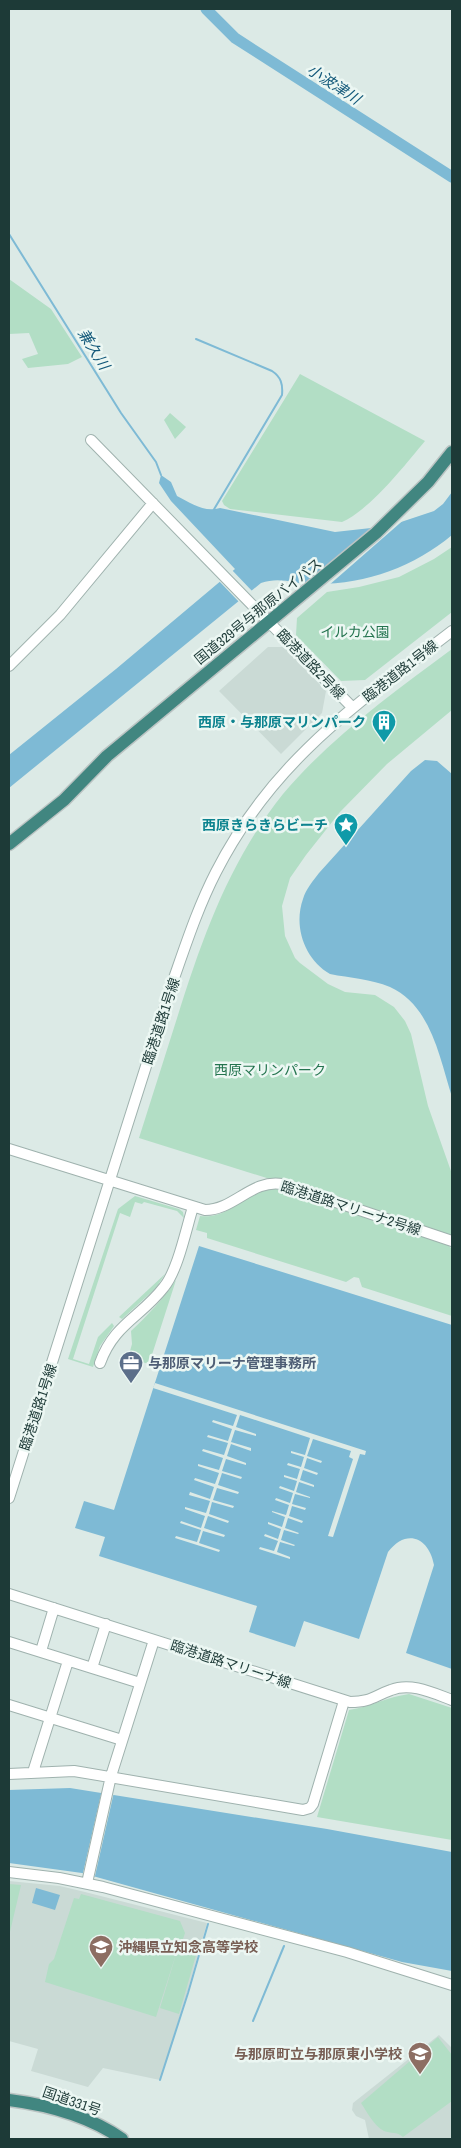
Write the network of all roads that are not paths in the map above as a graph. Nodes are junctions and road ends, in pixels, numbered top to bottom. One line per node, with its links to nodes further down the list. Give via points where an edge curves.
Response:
1 (91, 440): 3 (street, 臨港道路2号線)
2 (452, 452): 4 (highway, 国道329号与那原バイパス, via 402,509)
3 (154, 503): 4 (street, 臨港道路2号線); 6 (street, via 60,615)
4 (270, 621): 7 (street, 臨港道路2号線); 8 (highway, 国道329号与那原バイパス, via 107,756)
5 (452, 631): 7 (street, 臨港道路1号線)
6 (9, 666)
7 (352, 708): 12 (street, 臨港道路1号線, via 308,746 270,787 215,873 185,946)
8 (75, 787): 9 (highway, 国道329号与那原バイパス); 10 (highway, 国道329号与那原バイパス, via 64,800)
9 (9, 837)
10 (9, 844)
11 (9, 1149): 12 (street, 臨港道路マリーナ2号線)
12 (110, 1181): 13 (street, 臨港道路マリーナ2号線); 16 (street, 臨港道路1号線)
13 (193, 1207): 14 (street, 臨港道路マリーナ2号線, via 220,1209 259,1186 273,1183); 15 (street, via 169,1280 110,1340)
14 (452, 1241)
15 (100, 1363)
16 (9, 1498)
17 (9, 1594): 18 (street, 臨港道路マリーナ線)
18 (54, 1608): 19 (street, 臨港道路マリーナ線); 22 (street)
19 (106, 1624): 20 (street, 臨港道路マリーナ線); 24 (street)
20 (154, 1640): 25 (street); 26 (street, 臨港道路マリーナ線)
21 (9, 1642): 22 (street)
22 (40, 1652): 23 (street)
23 (68, 1661): 24 (street); 29 (street)
24 (92, 1668): 25 (street)
25 (140, 1683): 30 (street)
26 (344, 1700): 27 (street, 臨港道路マリーナ線, via 362,1702 406,1687); 33 (street, via 310,1808 303,1810)
27 (452, 1700)
28 (9, 1705): 29 (street)
29 (50, 1719): 30 (street); 31 (street)
30 (122, 1740): 33 (street)
31 (33, 1772): 32 (street); 33 (street, via 74,1771)
32 (9, 1774)
33 (111, 1776): 35 (street)
34 (9, 1872): 35 (street)
35 (88, 1878): 36 (street)
36 (452, 1985)
37 (9, 2100): 38 (highway, 国道331号, via 71,2114)
38 (122, 2139)

